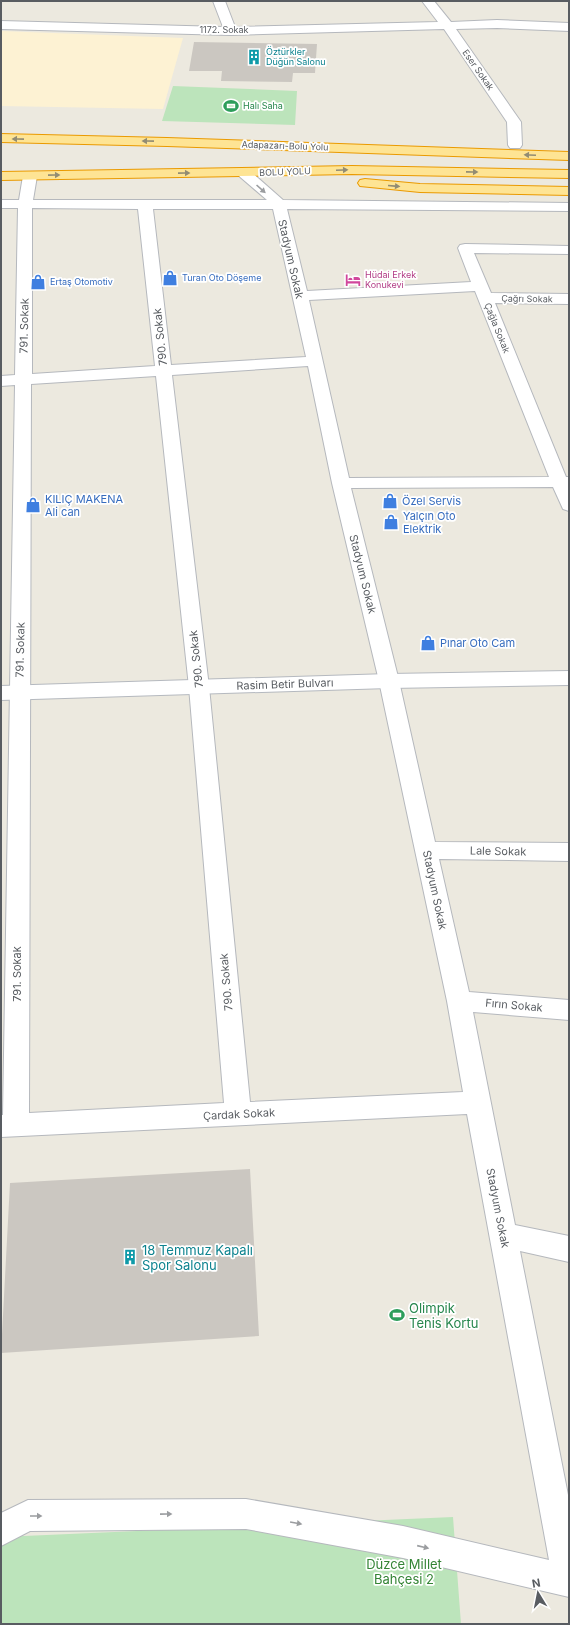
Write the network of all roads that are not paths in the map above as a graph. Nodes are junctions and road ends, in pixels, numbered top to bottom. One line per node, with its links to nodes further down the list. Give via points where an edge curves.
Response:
1 (220, 1): 6 (street)
2 (428, 1): 4 (street, Eser Sokak)
3 (1, 25): 6 (street, 1172. Sokak)
4 (447, 25): 5 (street, 1172. Sokak); 6 (street, 1172. Sokak); 9 (street, Eser Sokak, via 514,122)
5 (569, 27)
6 (230, 31)
7 (1, 138): 8 (highway, Adapazarı-Bolu Yolu, one-way to 7)
8 (167, 142): 9 (highway); 11 (highway, Adapazarı-Bolu Yolu, one-way to 8)
9 (514, 145): 10 (highway)
10 (569, 146)
11 (569, 156)
12 (244, 173): 13 (highway, BOLU YOLU, one-way to 13, via 352,170); 15 (highway, BOLU YOLU, one-way to 12); 16 (highway, one-way to 16, via 420,188); 19 (street, one-way to 19)
13 (569, 174)
14 (1, 176): 15 (highway, BOLU YOLU)
15 (30, 176): 18 (street, 791. Sokak)
16 (569, 191)
17 (1, 204): 18 (street)
18 (25, 204): 20 (street); 28 (street, 791. Sokak)
19 (279, 204): 20 (street); 21 (street); 24 (street, Stadyum Sokak)
20 (145, 205): 27 (street, 790. Sokak)
21 (569, 208)
22 (569, 250): 23 (street, Çağla Sokak, via 464,248)
23 (482, 292): 24 (street, Çağrı Sokak); 25 (street, Çağrı Sokak); 30 (street, Çağla Sokak)
24 (300, 296): 26 (street, Stadyum Sokak)
25 (569, 299)
26 (315, 362): 27 (street); 31 (street, Stadyum Sokak)
27 (164, 370): 28 (street); 35 (street, 790. Sokak)
28 (23, 380): 29 (street); 36 (street, 791. Sokak)
29 (1, 381)
30 (564, 482): 31 (street); 32 (street, Çağla Sokak)
31 (341, 483): 34 (street, Stadyum Sokak)
32 (569, 505)
33 (569, 678): 34 (street, Rasim Betir Bulvarı)
34 (389, 681): 35 (street, Rasim Betir Bulvarı); 37 (street, Stadyum Sokak)
35 (199, 687): 36 (street, Rasim Betir Bulvarı); 42 (street, 790. Sokak)
36 (10, 692): 43 (street, 791. Sokak)
37 (427, 850): 38 (street, Lale Sokak); 39 (street, Stadyum Sokak)
38 (569, 852)
39 (459, 1001): 40 (street, Fırın Sokak); 41 (street, Stadyum Sokak)
40 (569, 1010)
41 (478, 1102): 42 (street, Çardak Sokak); 44 (street, Stadyum Sokak)
42 (238, 1114): 43 (street, Çardak Sokak)
43 (8, 1125)
44 (503, 1235): 45 (street); 47 (street, Stadyum Sokak)
45 (569, 1249)
46 (1, 1530): 47 (street, one-way to 47, via 28,1516 246,1514 403,1542)
47 (569, 1581)

